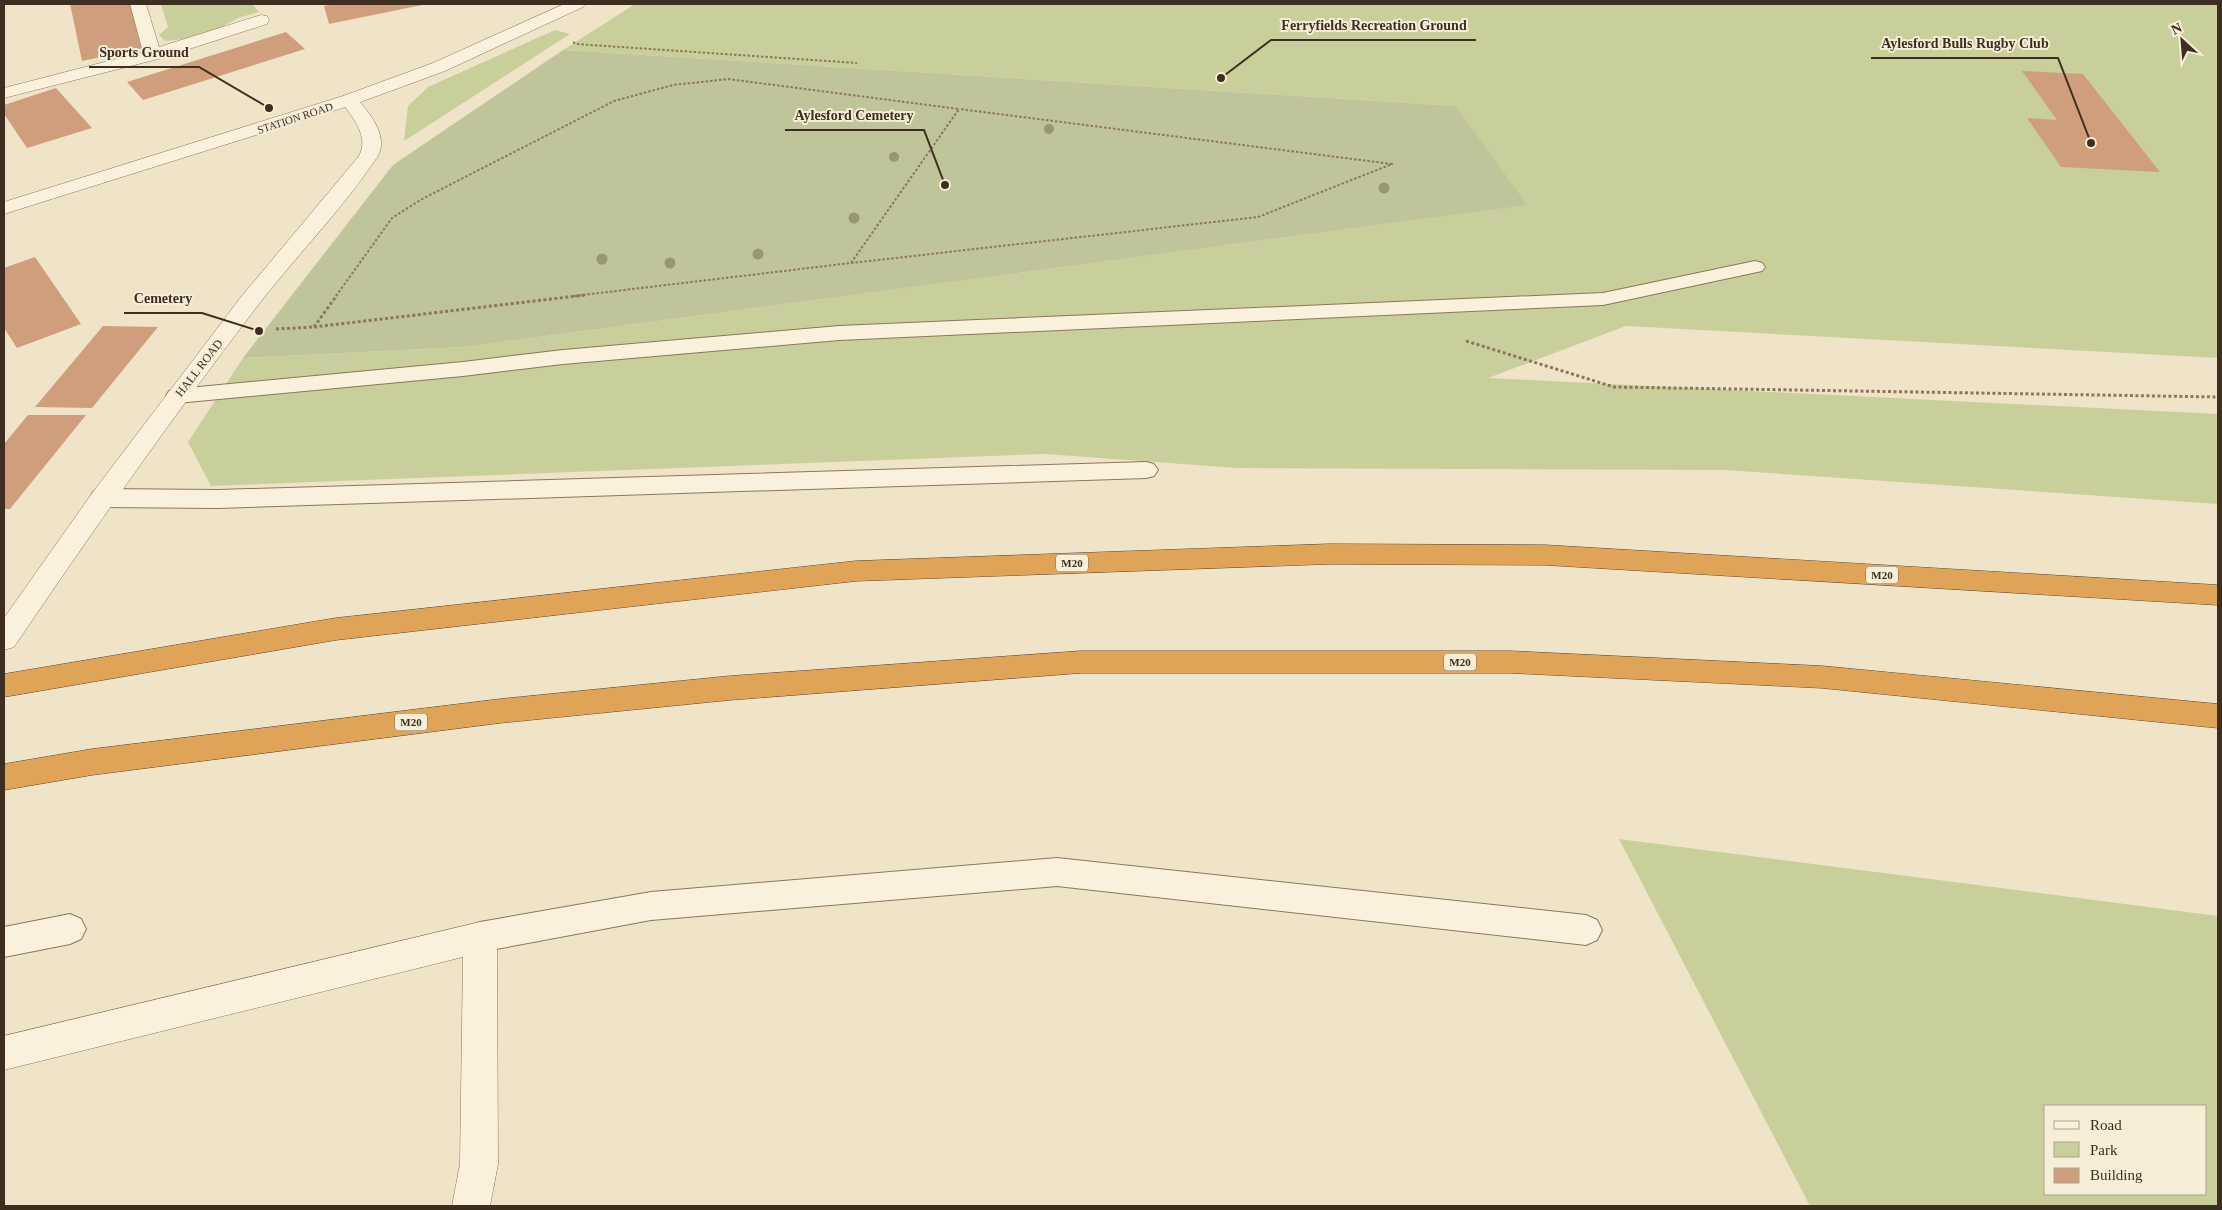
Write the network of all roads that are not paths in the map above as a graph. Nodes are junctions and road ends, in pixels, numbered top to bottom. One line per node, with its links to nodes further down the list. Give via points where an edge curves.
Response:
1 (138, 4): 4 (street)
2 (577, 4): 6 (street, STATION ROAD, via 439,67)
3 (261, 20): 4 (street)
4 (152, 55): 5 (street)
5 (6, 87)
6 (349, 100): 7 (street, STATION ROAD); 9 (street, HALL ROAD, via 366,122 370,139 371,149 363,164 249,302)
7 (4, 208)
8 (1755, 267): 9 (lane, via 1603,300 839,333)
9 (177, 396): 11 (street, HALL ROAD)
10 (1146, 470): 11 (lane, via 238,498)
11 (102, 498): 13 (street, HALL ROAD)
12 (2218, 595): 14 (highway, M20, via 1545,555 1330,554 856,571 346,628)
13 (4, 639)
14 (4, 686)
15 (2218, 717): 16 (highway, M20, via 1822,677 1510,662 1081,662 720,689 500,711 92,762)
16 (4, 777)
17 (70, 929): 20 (lane)
18 (1586, 930): 19 (lane, via 1057,872 651,906)
19 (480, 937): 21 (street); 22 (street, via 478,1164)
20 (4, 942)
21 (4, 1053)
22 (471, 1206)

